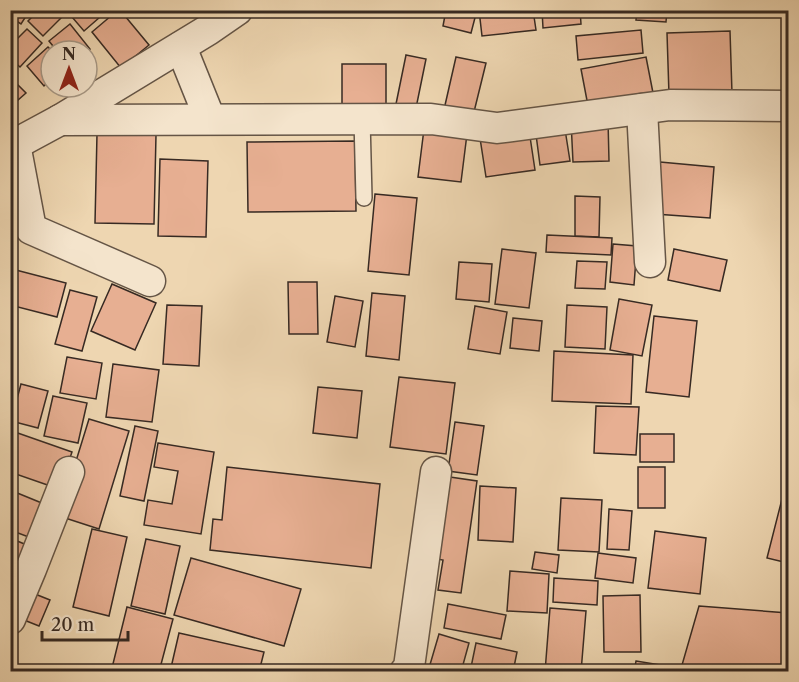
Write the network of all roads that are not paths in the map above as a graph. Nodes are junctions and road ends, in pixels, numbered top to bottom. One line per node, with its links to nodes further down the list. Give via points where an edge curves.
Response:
1 (237, 10): 2 (street)
2 (204, 20): 3 (street)
3 (181, 47): 6 (street); 8 (street)
4 (789, 106): 5 (street, via 670,105)
5 (642, 109): 7 (street, via 497,128 431,119); 11 (street)
6 (210, 119): 7 (street); 8 (street)
7 (362, 119): 10 (lane)
8 (60, 120): 9 (street)
9 (13, 146): 12 (street, via 31,229)
10 (364, 198)
11 (650, 262)
12 (150, 281)
13 (69, 472): 15 (street)
14 (436, 472): 16 (street, via 409,667)
15 (10, 620)
16 (405, 672)

